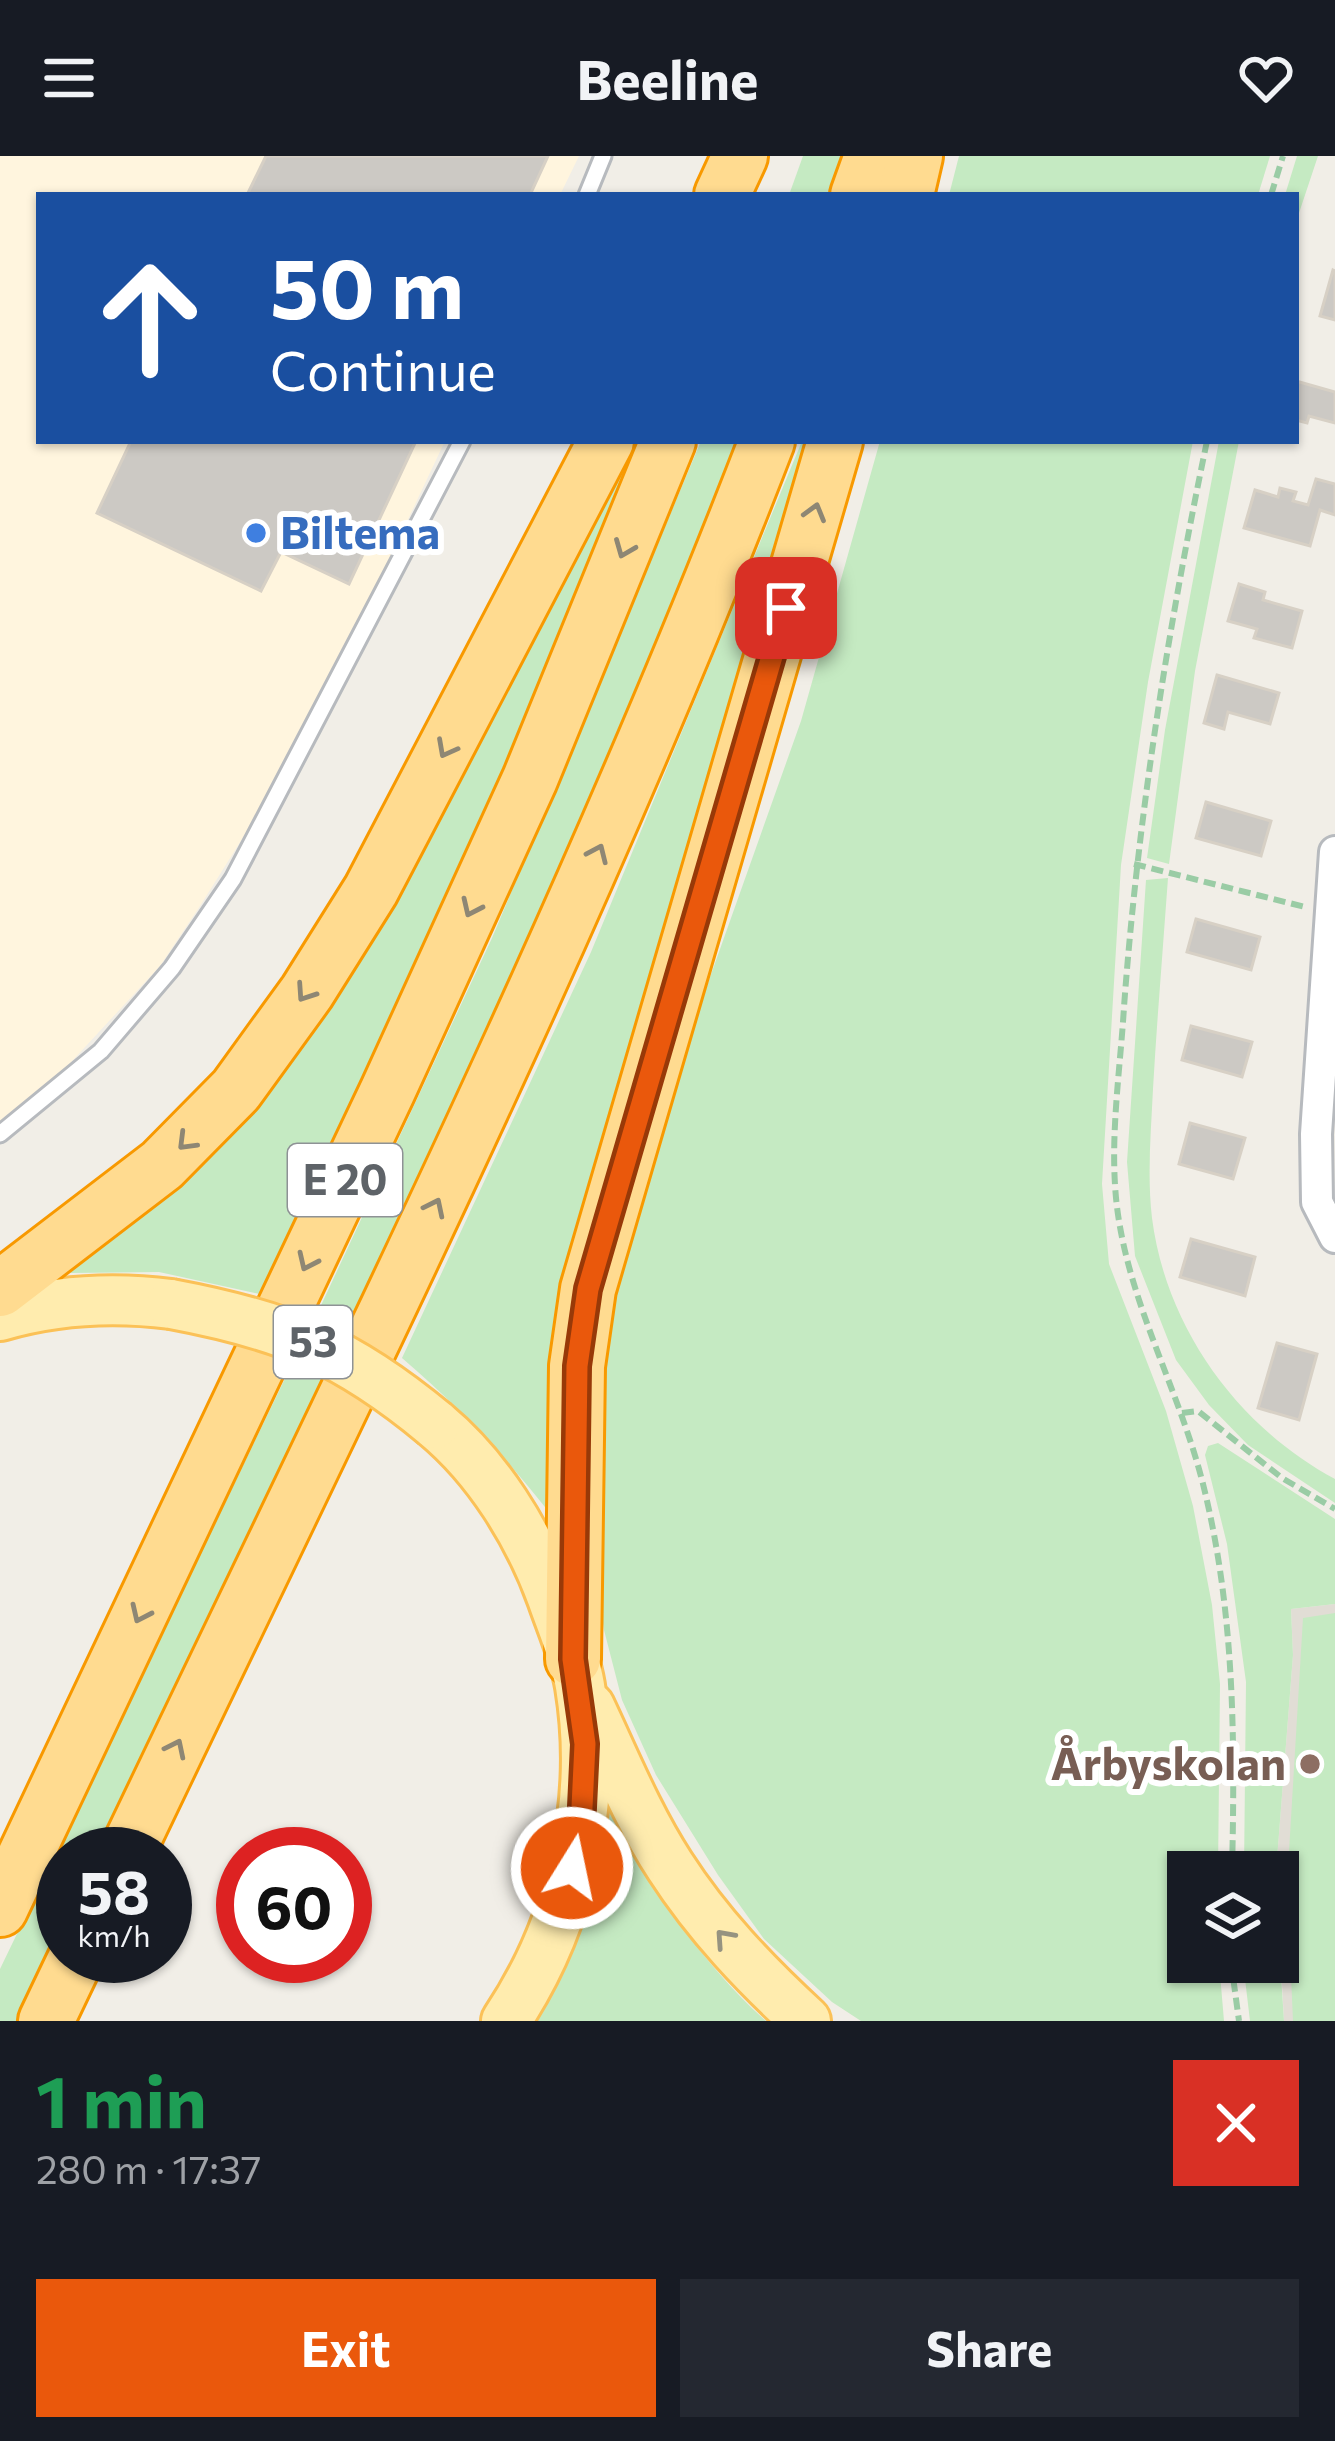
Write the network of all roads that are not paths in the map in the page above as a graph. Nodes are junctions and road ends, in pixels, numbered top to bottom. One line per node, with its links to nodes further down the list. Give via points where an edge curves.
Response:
1 (604, 156): 6 (lane)
2 (740, 156): 7 (highway)
3 (778, 156): 8 (highway)
4 (872, 156): 9 (highway)
5 (915, 156): 10 (highway)
6 (587, 192)
7 (723, 192)
8 (764, 192)
9 (859, 192)
10 (907, 192)
11 (461, 444): 17 (lane, via 233,879 101,1051)
12 (604, 444): 19 (highway, one-way to 19, via 382,870 296,1007 236,1090 162,1165)
13 (667, 444): 23 (highway, E 20, one-way to 23, via 502,841)
14 (766, 444): 22 (highway, E 20, one-way to 14, via 514,1042 630,782)
15 (835, 444): 21 (highway, one-way to 15, via 577,1366 588,1289)
16 (1335, 852): 18 (street, via 1316,1134 1317,1202)
17 (0, 1135)
18 (1335, 1237)
19 (0, 1289)
20 (0, 1316): 21 (main road, 53, bridge, via 130,1299 171,1304 319,1344 383,1381 435,1424 505,1503 539,1562)
21 (576, 1673): 26 (main road, 53, via 585,1744 581,1828 563,1908); 27 (main road, 53, one-way to 21, via 707,1919 667,1862)
22 (139, 1827)
23 (0, 1909)
24 (64, 1983): 25 (highway)
25 (46, 2021)
26 (506, 2021)
27 (806, 2021)

